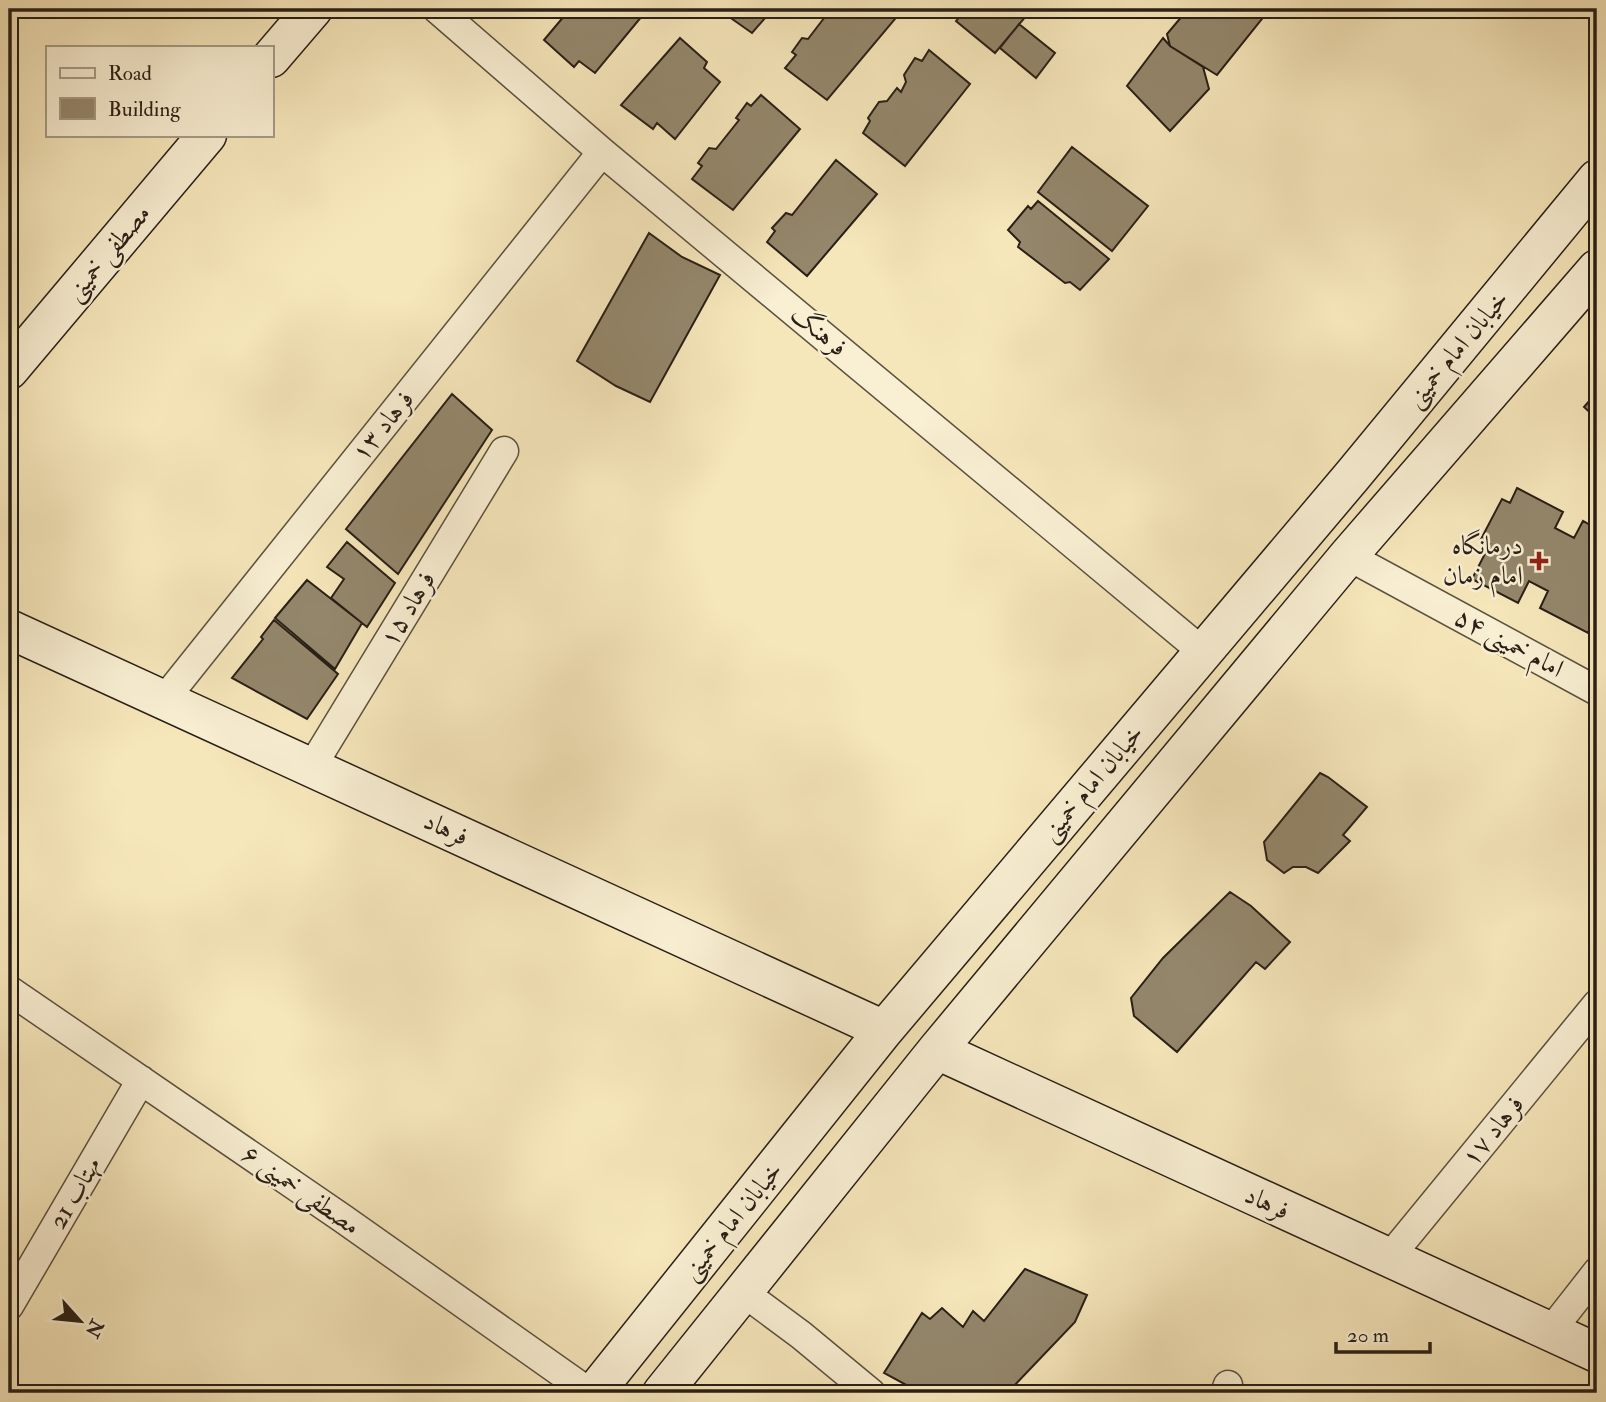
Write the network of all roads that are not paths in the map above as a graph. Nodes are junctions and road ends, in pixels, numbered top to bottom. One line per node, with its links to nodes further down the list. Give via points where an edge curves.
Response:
1 (313, 9): 3 (main road)
2 (437, 9): 5 (street, فرهنگ)
3 (273, 56)
4 (206, 136): 8 (main road, مصطفی خمینی)
5 (602, 152): 12 (street, فرهنگ); 14 (street, فرهاد ۱۳)
6 (1597, 178): 12 (main road, خیابان امام خمینی)
7 (1597, 269): 10 (main road, خیابان امام خمینی)
8 (9, 370)
9 (504, 451): 15 (street, فرهاد ۱۵)
10 (1348, 556): 13 (street, امام خمینی ۵۴); 19 (main road, خیابان امام خمینی)
11 (9, 629): 14 (main road, فرهاد)
12 (1203, 652): 18 (main road, خیابان امام خمینی)
13 (1597, 691)
14 (164, 700): 15 (main road, فرهاد)
15 (312, 768): 18 (main road, فرهاد)
16 (9, 990): 20 (street, مصطفی خمینی ۶)
17 (1597, 1004): 21 (street, فرهاد ۱۷)
18 (884, 1030): 27 (main road, خیابان امام خمینی)
19 (937, 1050): 21 (main road, فرهاد); 23 (main road, خیابان امام خمینی)
20 (141, 1080): 24 (street, مهتاب 21); 27 (street, مصطفی خمینی ۶)
21 (1388, 1259): 25 (main road, فرهاد)
22 (1597, 1272): 25 (street)
23 (743, 1292): 28 (main road, خیابان امام خمینی); 29 (street)
24 (9, 1306)
25 (1550, 1332): 26 (main road, فرهاد)
26 (1597, 1353)
27 (592, 1393)
28 (662, 1393)
29 (871, 1393)

